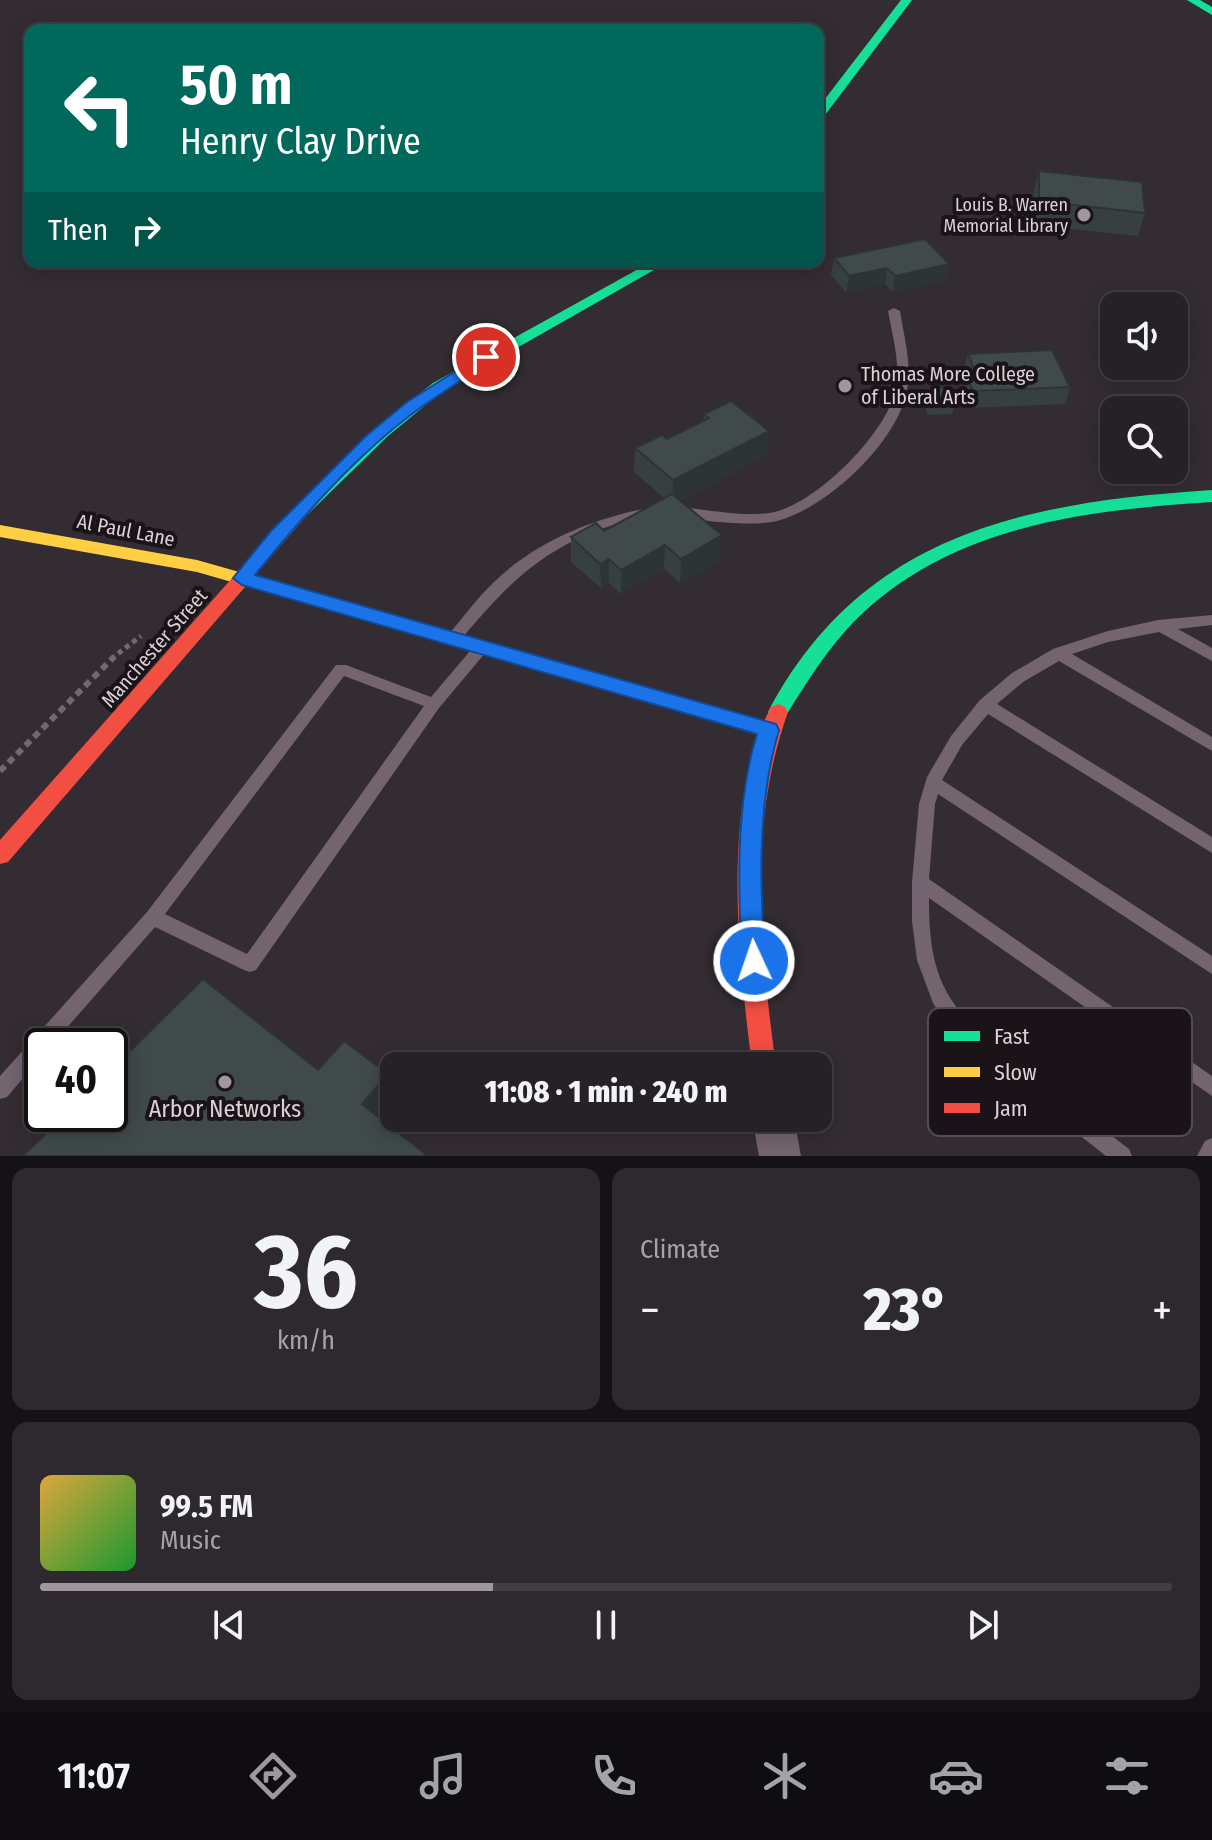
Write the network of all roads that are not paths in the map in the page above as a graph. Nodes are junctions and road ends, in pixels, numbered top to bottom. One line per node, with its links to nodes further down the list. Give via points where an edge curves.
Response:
1 (907, 0): 4 (street)
2 (1192, 0): 3 (street)
3 (1212, 12)
4 (824, 108)
5 (651, 268): 9 (street, Manchester Street, via 486,357 413,406 372,440)
6 (894, 311): 12 (lane, via 900,396 858,462 800,506 773,518 667,511 573,534 507,578)
7 (1212, 496): 18 (street, via 1091,503 1022,517 957,539 898,570 846,613 805,665)
8 (0, 531): 9 (street, Al Paul Lane)
9 (242, 578): 12 (street, Al Paul Lane); 22 (street, Manchester Street)
10 (1212, 620): 11 (lane)
11 (1158, 625): 14 (lane); 15 (lane)
12 (453, 639): 13 (street, Al Paul Lane)
13 (481, 648): 16 (lane); 18 (street, Al Paul Lane)
14 (1058, 653): 17 (lane, via 1005,683); 19 (lane)
15 (1212, 655)
16 (434, 704): 24 (lane, via 341,669); 24 (lane, via 250,964)
17 (985, 704): 20 (lane); 21 (lane)
18 (769, 730): 28 (street, via 759,761 750,902)
19 (1212, 745)
20 (933, 782): 23 (lane); 25 (lane)
21 (1212, 846)
22 (0, 855)
23 (920, 882): 26 (lane, via 924,954); 27 (lane)
24 (153, 917): 31 (lane)
25 (1212, 966)
26 (946, 1008)
27 (1099, 1008)
28 (762, 1052)
29 (1192, 1073): 30 (lane)
30 (1212, 1087)
31 (0, 1090)
32 (776, 1132): 35 (street)
33 (1096, 1136): 36 (lane)
34 (1212, 1148): 37 (lane)
35 (780, 1156)
36 (1122, 1156)
37 (1207, 1156)

